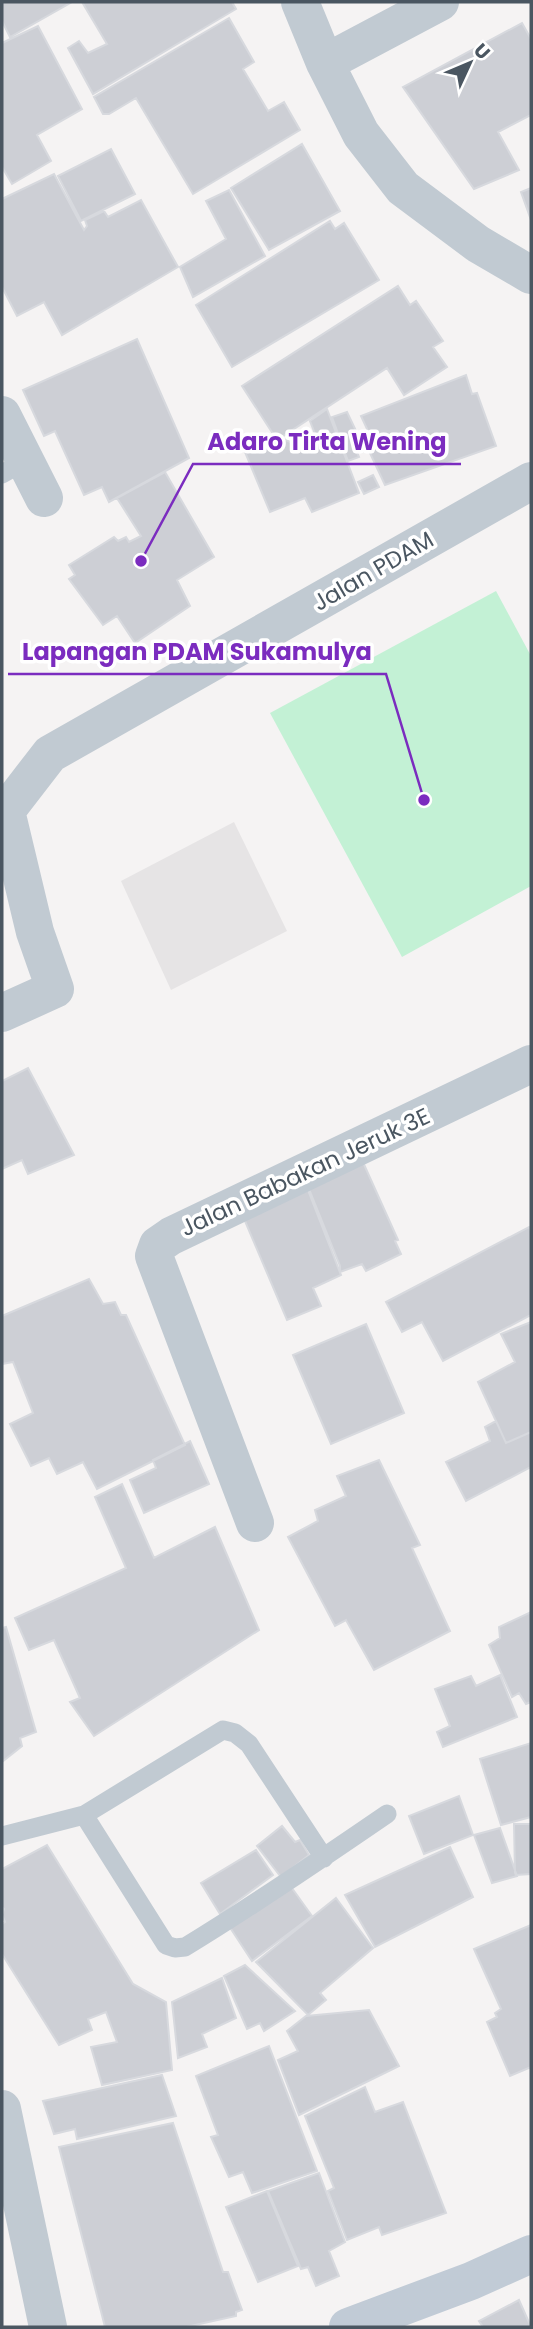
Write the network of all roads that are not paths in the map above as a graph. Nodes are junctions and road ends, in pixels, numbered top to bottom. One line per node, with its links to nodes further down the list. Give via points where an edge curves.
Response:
1 (300, 2): 3 (street)
2 (440, 2): 3 (street)
3 (325, 63): 4 (street, via 361,134 403,188 478,244)
4 (531, 275)
5 (2, 415): 6 (street)
6 (14, 468): 8 (street)
7 (531, 481): 9 (street, Jalan PDAM, via 50,754 6,811 35,932 55,989)
8 (44, 498)
9 (2, 1013)
10 (528, 1074): 11 (street, Jalan Babakan Jeruk 3E, via 158,1245 154,1256)
11 (255, 1523)
12 (387, 1814): 15 (lane)
13 (84, 1815): 14 (lane); 15 (lane, via 223,1730 249,1744); 15 (lane, via 166,1945 174,1948 197,1940)
14 (2, 1836)
15 (324, 1858)
16 (2, 2109): 18 (street)
17 (531, 2254): 19 (street)
18 (48, 2327)
19 (348, 2327)

